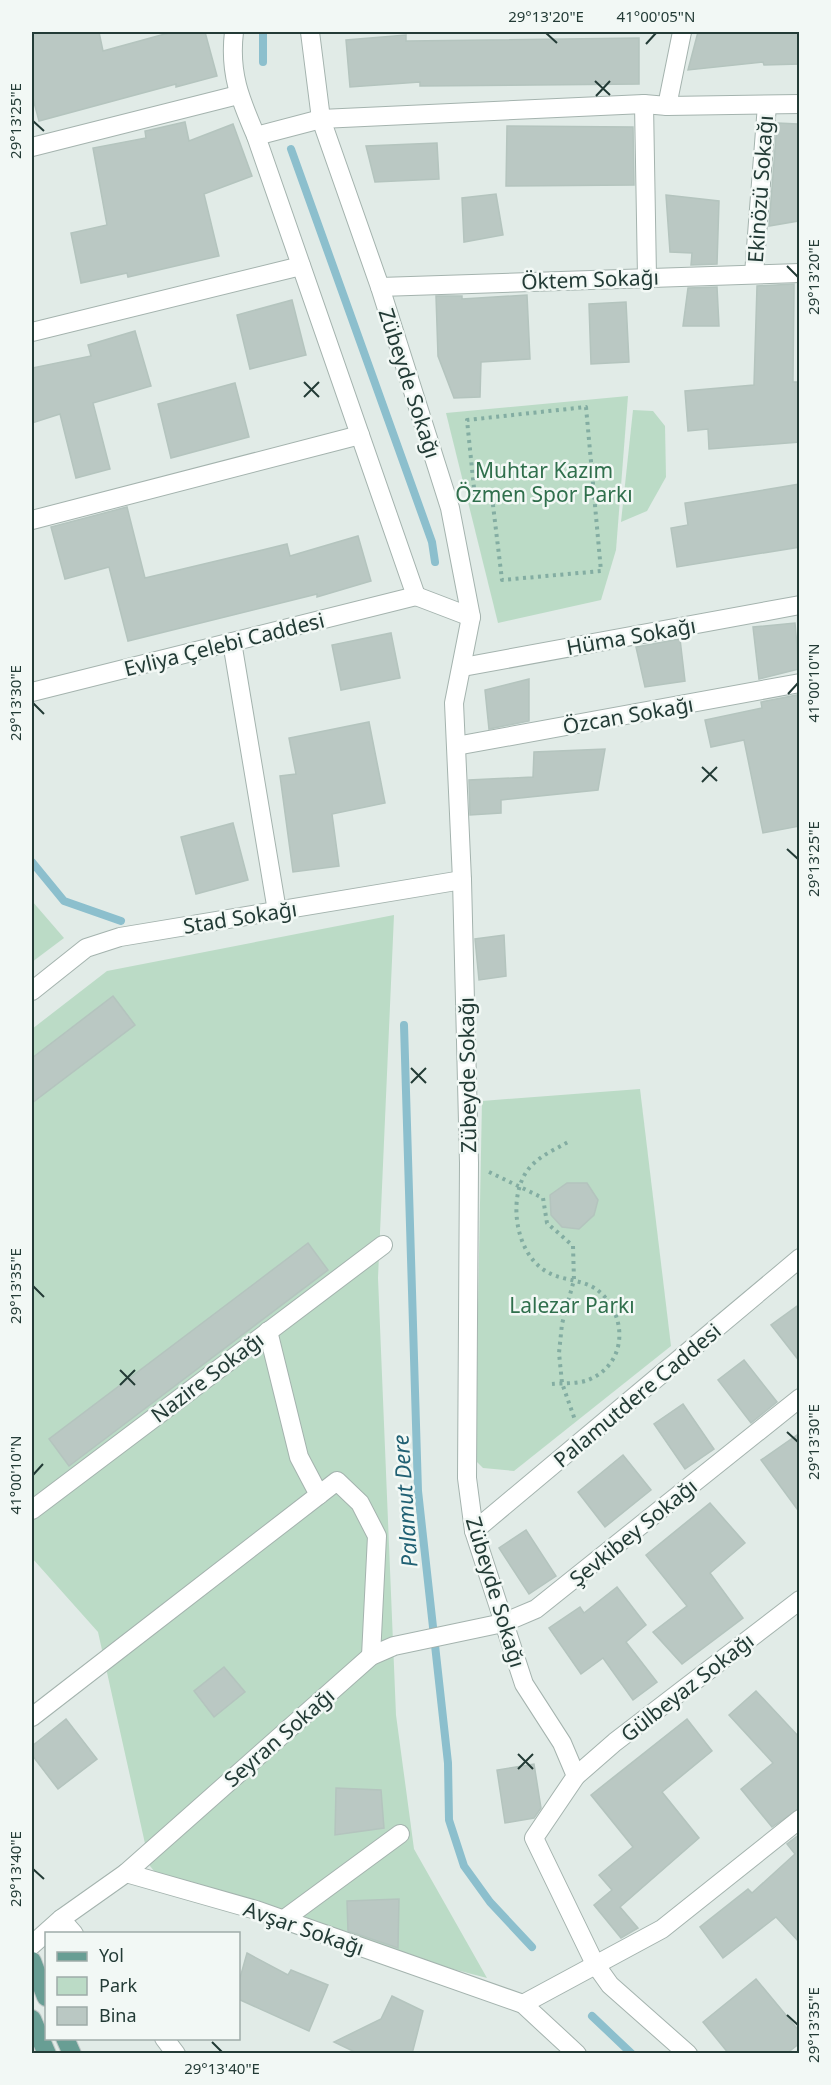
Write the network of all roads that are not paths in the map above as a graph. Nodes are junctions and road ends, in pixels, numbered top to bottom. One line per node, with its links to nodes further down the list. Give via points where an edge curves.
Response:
1 (234, 32): 4 (street, via 231,58)
2 (310, 32): 9 (street, Zübeyde Sokağı)
3 (682, 32): 8 (street)
4 (238, 95): 10 (street); 11 (street)
5 (644, 104): 8 (street); 9 (street); 15 (street)
6 (800, 104): 7 (street)
7 (767, 105): 8 (street); 14 (street, Ekinözü Sokağı)
8 (668, 106)
9 (321, 119): 10 (street); 16 (street, Zübeyde Sokağı)
10 (256, 136): 12 (street)
11 (32, 147)
12 (301, 266): 17 (street); 18 (street)
13 (800, 273): 14 (street, Öktem Sokağı)
14 (754, 274): 15 (street, Öktem Sokağı)
15 (647, 277): 16 (street, Öktem Sokağı)
16 (380, 287): 22 (street, Zübeyde Sokağı, via 450,508)
17 (32, 332)
18 (360, 435): 19 (street); 20 (street)
19 (32, 520)
20 (416, 596): 22 (street); 23 (street, Evliya Çelebi Caddesi)
21 (800, 605): 24 (street, Hüma Sokağı)
22 (471, 616): 24 (street, Zübeyde Sokağı)
23 (232, 642): 26 (street, Evliya Çelebi Caddesi); 29 (street)
24 (463, 667): 27 (street, Zübeyde Sokağı, via 454,703)
25 (800, 683): 27 (street, Özcan Sokağı)
26 (32, 692)
27 (456, 746): 28 (street, Zübeyde Sokağı)
28 (462, 880): 29 (street, Stad Sokağı); 37 (street, Zübeyde Sokağı, via 469,1163 467,1478)
29 (277, 911): 30 (street, Stad Sokağı, via 120,937 86,948)
30 (32, 991)
31 (383, 1245): 33 (street, Nazire Sokağı)
32 (800, 1258): 37 (street, Palamutdere Caddesi)
33 (268, 1331): 35 (street, via 299,1457); 36 (street, Nazire Sokağı)
34 (800, 1398): 39 (street, Şevkibey Sokağı, via 536,1609)
35 (320, 1494): 41 (street, via 337,1481 360,1503 374,1526 377,1536); 42 (street)
36 (32, 1510)
37 (474, 1532): 39 (street, Zübeyde Sokağı)
38 (800, 1600): 43 (street, Gülbeyaz Sokağı)
39 (503, 1623): 40 (street, Şevkibey Sokağı); 43 (street, Zübeyde Sokağı, via 524,1684 562,1743)
40 (450, 1635): 41 (street, Seyran Sokağı, via 394,1646)
41 (371, 1656): 46 (street, Seyran Sokağı)
42 (32, 1717)
43 (576, 1776): 54 (street, via 534,1838)
44 (800, 1819): 54 (street, via 662,1929)
45 (400, 1834): 48 (street)
46 (126, 1872): 47 (street); 48 (street, Avşar Sokağı)
47 (62, 1919): 49 (street); 50 (street)
48 (283, 1920): 56 (street, Avşar Sokağı)
49 (47, 1932)
50 (72, 1932)
51 (45, 1934): 52 (street)
52 (32, 1945)
53 (32, 1961): 55 (main road)
54 (595, 1964): 56 (street); 64 (street, via 610,1985)
55 (45, 1994)
56 (523, 2004): 63 (street, Avşar Sokağı)
57 (32, 2019): 60 (main road)
58 (66, 2040): 61 (main road)
59 (166, 2040): 62 (street)
60 (43, 2047)
61 (72, 2054)
62 (176, 2054)
63 (577, 2054)
64 (688, 2054)

